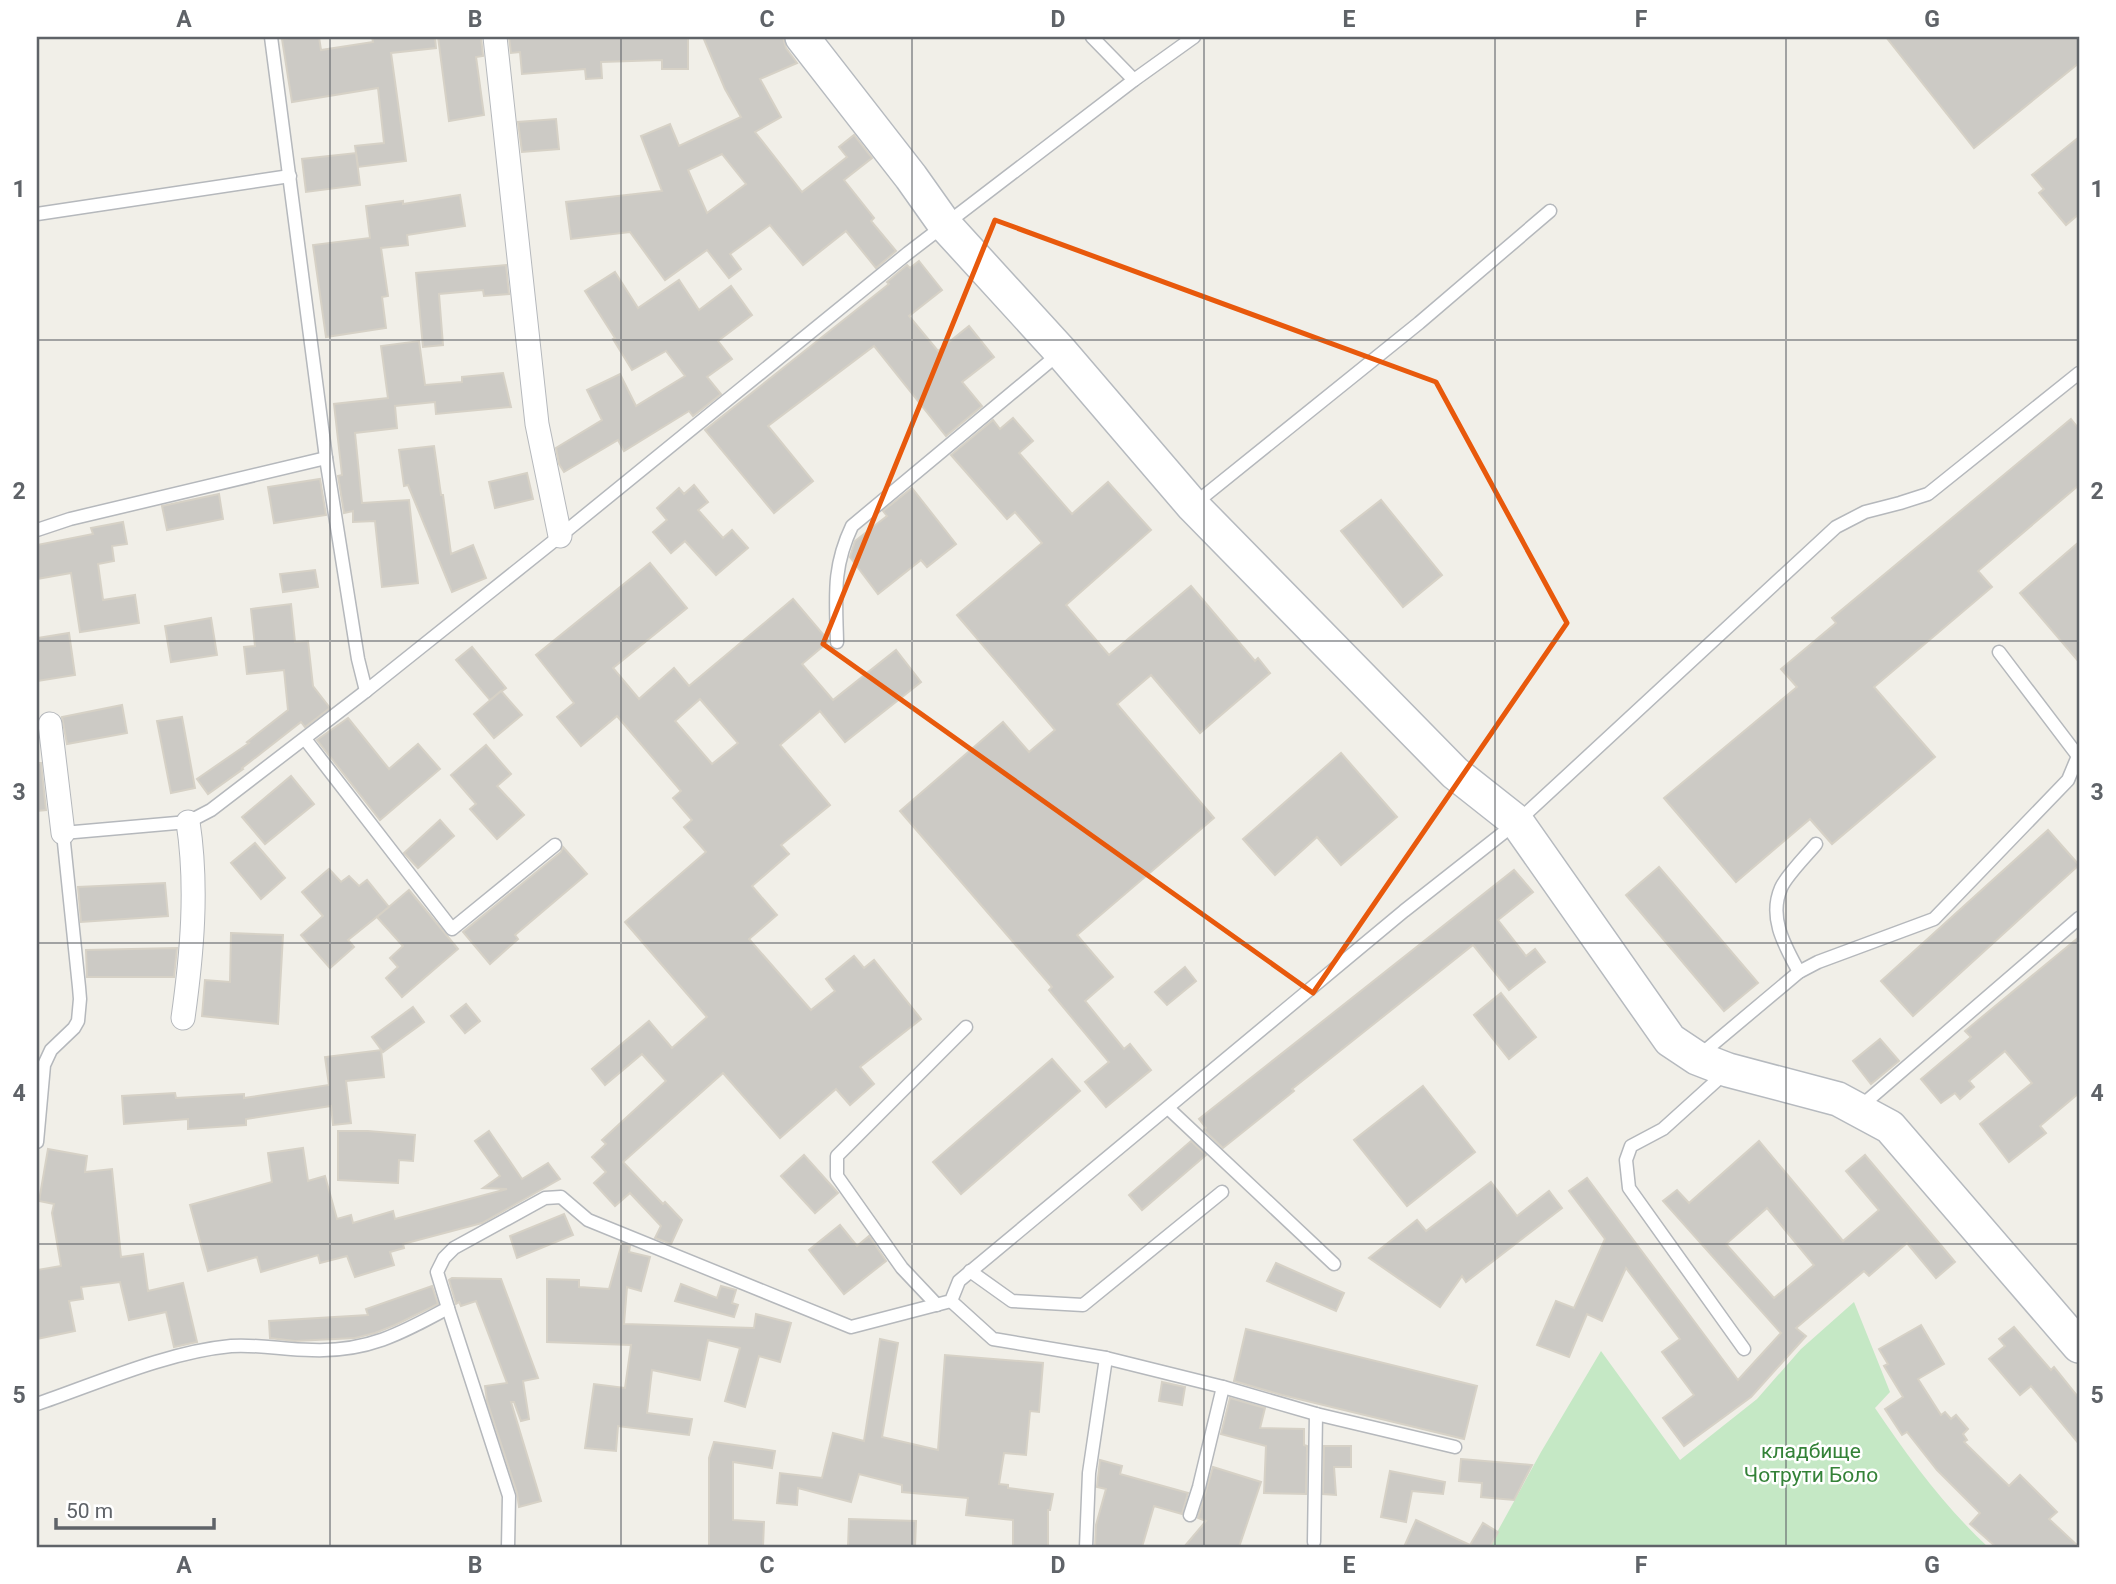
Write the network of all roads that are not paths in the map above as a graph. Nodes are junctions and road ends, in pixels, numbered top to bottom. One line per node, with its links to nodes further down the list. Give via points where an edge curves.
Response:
1 (271, 37): 7 (lane)
2 (495, 37): 16 (street, via 537,424)
3 (802, 37): 10 (street)
4 (1092, 37): 6 (lane)
5 (1194, 37): 6 (lane)
6 (1133, 80): 10 (lane)
7 (290, 176): 9 (lane); 13 (lane)
8 (1550, 211): 14 (lane)
9 (37, 214)
10 (945, 225): 11 (street); 16 (lane)
11 (1061, 352): 14 (street); 17 (lane, via 852,526 842,548 836,582)
12 (2079, 373): 23 (lane, via 1928,494 1865,512 1836,527)
13 (326, 458): 15 (lane); 19 (lane)
14 (1193, 506): 23 (street, via 1455,773)
15 (37, 530)
16 (560, 536): 19 (lane)
17 (837, 642)
18 (1999, 652): 28 (lane, via 2078,756 2068,780 1934,919)
19 (366, 691): 21 (lane)
20 (50, 724): 24 (street)
21 (305, 739): 22 (lane, via 211,810); 26 (lane, via 452,929)
22 (188, 822): 24 (lane); 29 (street, via 193,894)
23 (1517, 822): 31 (street, via 1670,1040); 33 (lane)
24 (63, 833): 35 (lane, via 80,1012 74,1028 51,1050 44,1065)
25 (1816, 844): 28 (lane, via 1781,887 1776,914 1781,939)
26 (555, 845)
27 (2079, 918): 34 (lane)
28 (1799, 972): 31 (lane)
29 (183, 1018)
30 (966, 1027): 40 (lane, via 837,1156 837,1176 902,1268)
31 (1697, 1058): 32 (street)
32 (1728, 1070): 34 (street, via 1838,1099); 43 (lane, via 1663,1129 1631,1146 1626,1160 1629,1188)
33 (1168, 1108): 37 (lane); 38 (lane)
34 (1857, 1110): 42 (street, via 1890,1127)
35 (37, 1142)
36 (1222, 1192): 38 (lane, via 1083,1305 1012,1301)
37 (1334, 1264)
38 (970, 1271): 39 (lane, via 959,1281)
39 (951, 1301): 40 (lane); 44 (lane, via 993,1339)
40 (937, 1305): 41 (lane, via 851,1327 588,1220 561,1197 545,1198 454,1248 437,1272)
41 (447, 1308): 46 (lane, via 375,1343 315,1350 233,1346 198,1352); 51 (lane, via 509,1496)
42 (2079, 1346)
43 (1744, 1349)
44 (1105, 1358): 45 (lane); 52 (lane, via 1088,1473)
45 (1223, 1387): 47 (lane); 49 (lane)
46 (37, 1404)
47 (1316, 1414): 48 (lane); 50 (lane)
48 (1455, 1447)
49 (1190, 1515)
50 (1314, 1542)
51 (508, 1547)
52 (1086, 1547)

